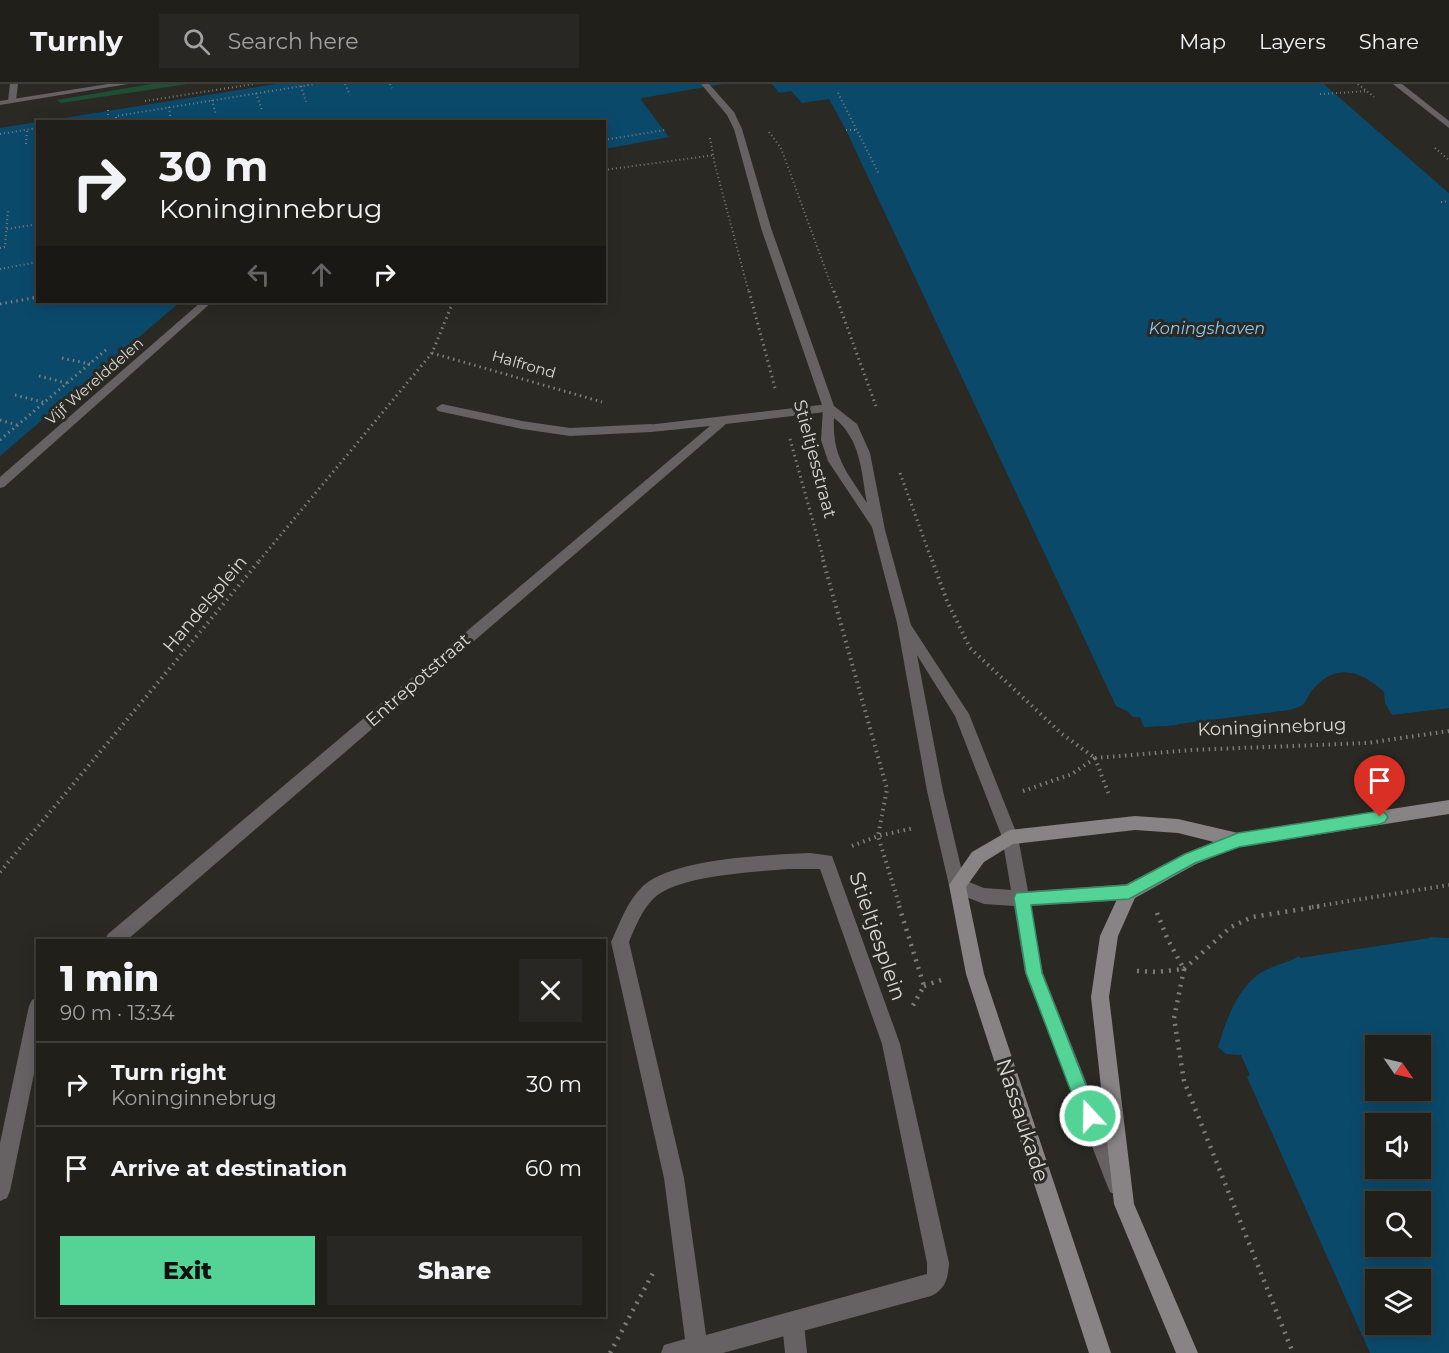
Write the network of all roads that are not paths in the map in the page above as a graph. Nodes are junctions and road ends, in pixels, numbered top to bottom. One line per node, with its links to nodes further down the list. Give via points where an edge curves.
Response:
1 (14, 84): 5 (street)
2 (124, 84): 5 (street)
3 (705, 84): 10 (street, Stieltjesstraat, via 731,114 766,228)
4 (1397, 84): 7 (street)
5 (12, 101): 6 (street)
6 (0, 103)
7 (1449, 125)
8 (206, 303): 12 (street, Vijf Werelddelen)
9 (442, 408): 11 (street, via 570,432)
10 (830, 408): 11 (street); 13 (street, Stieltjesstraat, via 853,427 864,453); 13 (street, Stieltjesstraat, via 826,440 834,461)
11 (724, 420): 21 (street, Entrepotstraat)
12 (0, 484)
13 (879, 530): 14 (street, Stieltjesstraat)
14 (904, 623): 16 (street, Stieltjesstraat, via 962,714); 18 (street, Stieltjesstraat)
15 (1449, 807): 17 (main road)
16 (1010, 837): 17 (main road, via 1135,823 1178,826); 18 (main road, via 978,857); 20 (street, Stieltjesstraat)
17 (1238, 840): 19 (main road, via 1190,859)
18 (957, 885): 20 (street, via 984,896); 29 (main road, Nassaukade, via 975,974)
19 (1129, 892): 20 (street); 24 (main road, via 1109,936 1100,997)
20 (1022, 898): 24 (street, via 1034,973)
21 (115, 939)
22 (36, 1016): 23 (street)
23 (0, 1191)
24 (1124, 1204): 30 (main road)
25 (793, 1323): 26 (street, Stieltjesplein); 26 (street, Stieltjesplein, via 931,1285 937,1278 938,1263 891,1044 826,861 809,860 717,869 670,880 654,888 635,909 620,942 674,1178); 28 (street)
26 (697, 1346): 27 (street)
27 (672, 1353)
28 (796, 1353)
29 (1100, 1353)
30 (1187, 1353)

